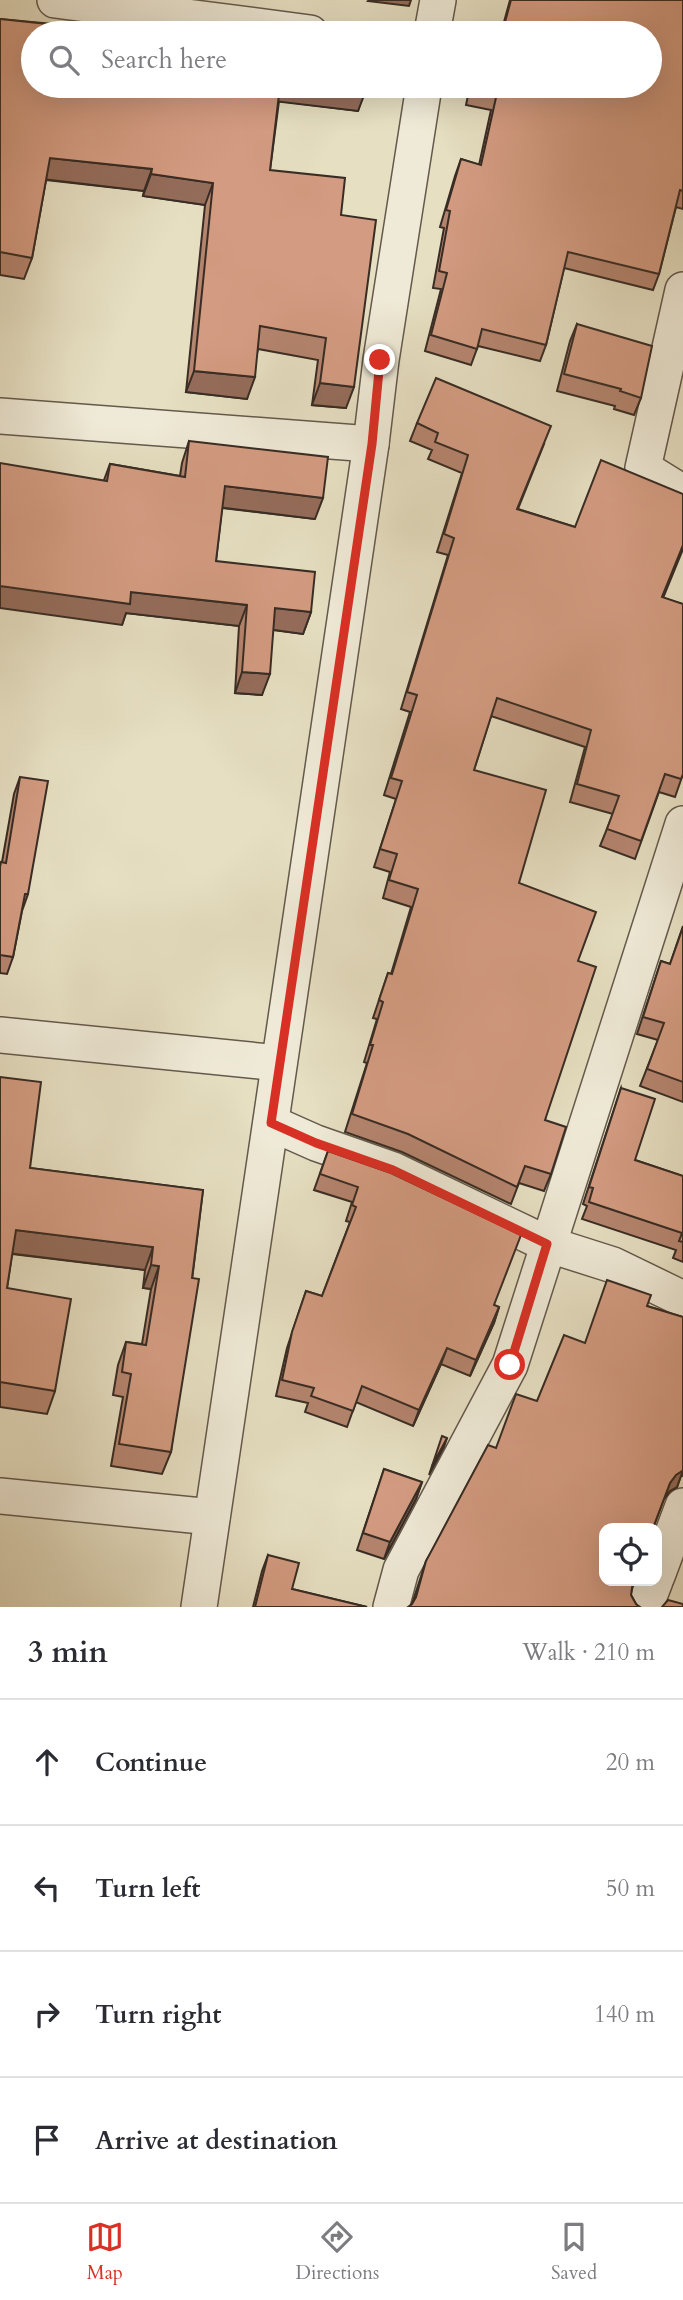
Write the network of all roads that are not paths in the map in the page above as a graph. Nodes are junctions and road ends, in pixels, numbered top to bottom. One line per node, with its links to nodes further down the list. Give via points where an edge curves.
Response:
1 (55, 0): 3 (street)
2 (438, 0): 4 (street)
3 (217, 21)
4 (434, 21)
5 (422, 98): 8 (street, via 380,360)
6 (683, 290): 9 (street, via 643,468)
7 (0, 416): 8 (street)
8 (372, 444): 12 (street)
9 (683, 493)
10 (683, 824): 14 (street)
11 (0, 1035): 12 (street)
12 (279, 1063): 13 (street)
13 (271, 1123): 14 (street, via 393,1170); 18 (street)
14 (547, 1244): 15 (street, via 613,1265); 22 (street, via 510,1365 401,1570)
15 (683, 1299)
16 (0, 1496): 18 (street)
17 (683, 1506): 19 (street)
18 (212, 1517): 21 (street)
19 (662, 1563)
20 (653, 1586): 23 (street)
21 (199, 1607)
22 (391, 1607)
23 (645, 1607)

